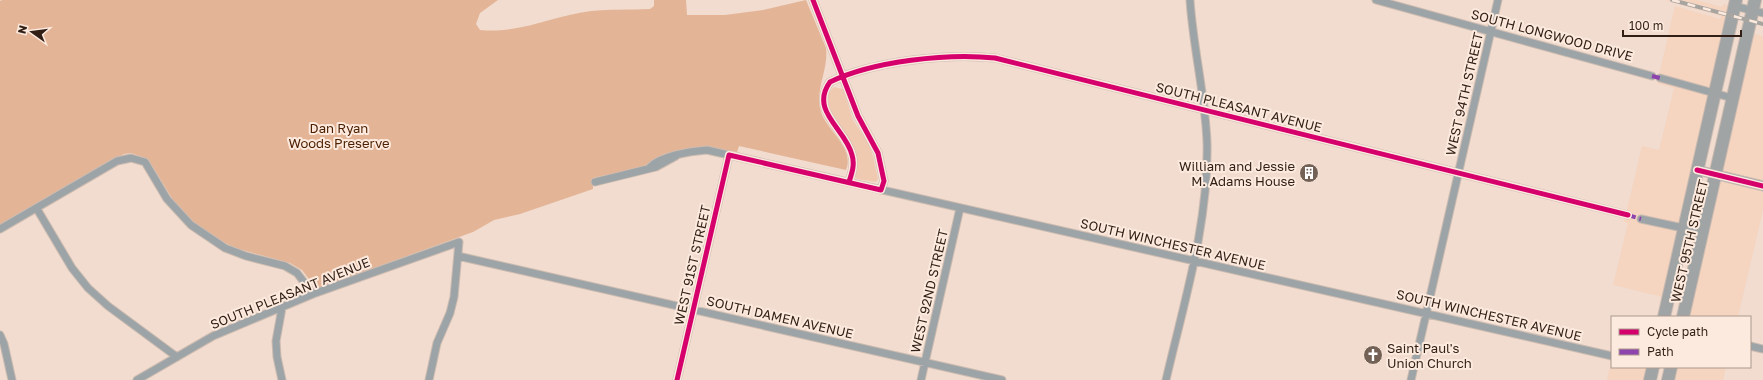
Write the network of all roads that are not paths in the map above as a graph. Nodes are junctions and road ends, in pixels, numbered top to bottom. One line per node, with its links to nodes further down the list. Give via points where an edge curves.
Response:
1 (813, 0): 8 (street)
2 (1190, 0): 13 (street)
3 (1376, 0): 7 (street, SOUTH LONGWOOD DRIVE)
4 (1498, 0): 7 (street, WEST 94TH STREET)
5 (1735, 3): 6 (street); 11 (main road, WEST 95TH STREET)
6 (1757, 8): 12 (main road, WEST 95TH STREET)
7 (1491, 32): 9 (street, SOUTH LONGWOOD DRIVE); 16 (street, WEST 94TH STREET)
8 (843, 76): 13 (street, SOUTH PLEASANT AVENUE, via 894,63 938,57 979,56); 19 (street, via 830,82 825,93 825,105 829,118 848,144 852,155 853,166); 21 (street, via 858,116 878,153 884,181)
9 (1652, 76)
10 (1660, 78): 11 (street)
11 (1714, 93): 12 (street); 15 (main road, WEST 95TH STREET)
12 (1732, 98): 17 (main road, WEST 95TH STREET)
13 (1204, 109): 16 (street, SOUTH PLEASANT AVENUE); 30 (street, via 1207,174)
14 (729, 155): 18 (street, via 696,150 656,167); 19 (street, SOUTH WINCHESTER AVENUE); 33 (street, WEST 91ST STREET)
15 (1697, 170): 17 (street); 26 (main road, WEST 95TH STREET)
16 (1458, 173): 24 (street, SOUTH PLEASANT AVENUE); 34 (street, WEST 94TH STREET)
17 (1715, 174): 20 (street); 28 (main road, WEST 95TH STREET)
18 (595, 182)
19 (849, 182): 21 (street, SOUTH WINCHESTER AVENUE)
20 (1763, 186)
21 (881, 190): 22 (street, SOUTH WINCHESTER AVENUE)
22 (960, 208): 30 (street, SOUTH WINCHESTER AVENUE); 42 (street, WEST 92ND STREET)
23 (37, 209): 27 (street); 31 (street, via 117,161 131,158 145,162 167,199 190,225 225,248 285,266 297,273); 41 (street, via 72,268 88,288)
24 (1628, 215)
25 (1641, 218): 26 (street)
26 (1684, 228): 28 (street); 35 (main road, WEST 95TH STREET)
27 (0, 229)
28 (1702, 232): 36 (main road, WEST 95TH STREET)
29 (458, 256): 31 (street, SOUTH PLEASANT AVENUE, via 459,242); 33 (street, SOUTH DAMEN AVENUE); 48 (street, via 452,308 437,343)
30 (1194, 261): 34 (street, SOUTH WINCHESTER AVENUE); 52 (street)
31 (312, 294): 32 (street, SOUTH PLEASANT AVENUE)
32 (282, 308): 41 (street, SOUTH PLEASANT AVENUE, via 213,336); 47 (street, via 276,341)
33 (693, 310): 42 (street, SOUTH DAMEN AVENUE); 49 (street, WEST 91ST STREET)
34 (1426, 313): 40 (street, SOUTH WINCHESTER AVENUE); 53 (street, WEST 94TH STREET)
35 (1664, 316)
36 (1683, 316)
37 (0, 335): 45 (street)
38 (1751, 346): 39 (street)
39 (1763, 349)
40 (1611, 356)
41 (177, 357): 46 (street, SOUTH PLEASANT AVENUE)
42 (925, 362): 50 (street, WEST 92ND STREET); 51 (street, SOUTH DAMEN AVENUE)
43 (1653, 368): 54 (main road)
44 (1671, 368): 55 (main road)
45 (12, 380)
46 (137, 380)
47 (282, 380)
48 (429, 380)
49 (677, 380)
50 (920, 380)
51 (1002, 380)
52 (1166, 380)
53 (1411, 380)
54 (1650, 380)
55 (1668, 380)

